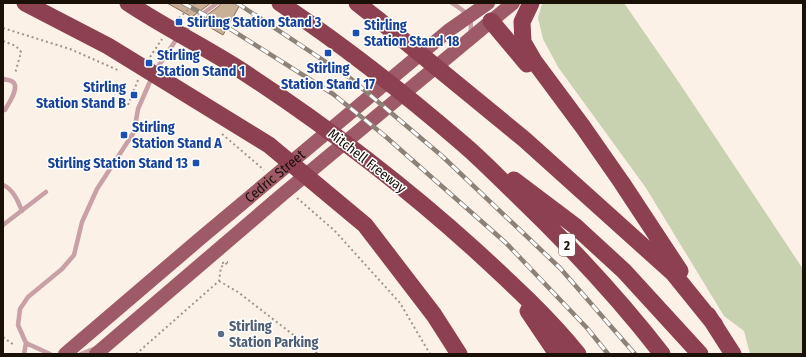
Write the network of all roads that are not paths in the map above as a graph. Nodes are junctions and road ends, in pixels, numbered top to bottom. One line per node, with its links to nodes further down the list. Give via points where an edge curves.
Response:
1 (25, 3): 27 (highway, via 108,46 269,145 365,225 434,315)
2 (128, 3): 19 (highway, Mitchell Freeway, via 296,107 444,223)
3 (217, 3): 21 (lane, via 196,19 179,37 157,68 138,109 134,132 97,189 82,222 74,255 62,269 28,297 20,309 18,325)
4 (280, 3): 14 (highway, 2, via 395,87)
5 (357, 3): 20 (highway, via 524,139 673,273)
6 (452, 3): 9 (lane)
7 (513, 3): 9 (main road, Cedric Street)
8 (531, 3): 12 (highway, via 522,22 523,42 534,62)
9 (480, 13): 10 (main road, Cedric Street); 10 (lane, via 469,37); 12 (highway, via 530,67); 25 (main road, Cedric Street, via 444,34 269,179)
10 (456, 50): 22 (main road, Cedric Street)
11 (3, 79): 13 (lane, via 13,82 15,86 15,91)
12 (554, 88): 20 (highway, via 622,182)
13 (3, 110)
14 (464, 144): 30 (highway, 2, via 598,277); 31 (highway, via 575,226 624,271)
15 (3, 185): 17 (lane, via 15,197)
16 (46, 192): 17 (lane)
17 (22, 210): 18 (lane)
18 (3, 225)
19 (507, 279): 28 (highway); 29 (highway, Mitchell Freeway)
20 (715, 325): 32 (highway)
21 (26, 343): 23 (lane); 24 (lane)
22 (100, 351): 26 (lane, via 94,348)
23 (24, 354)
24 (50, 354)
25 (65, 354)
26 (81, 354)
27 (459, 354)
28 (557, 354)
29 (578, 354)
30 (662, 354)
31 (700, 354)
32 (733, 354)

